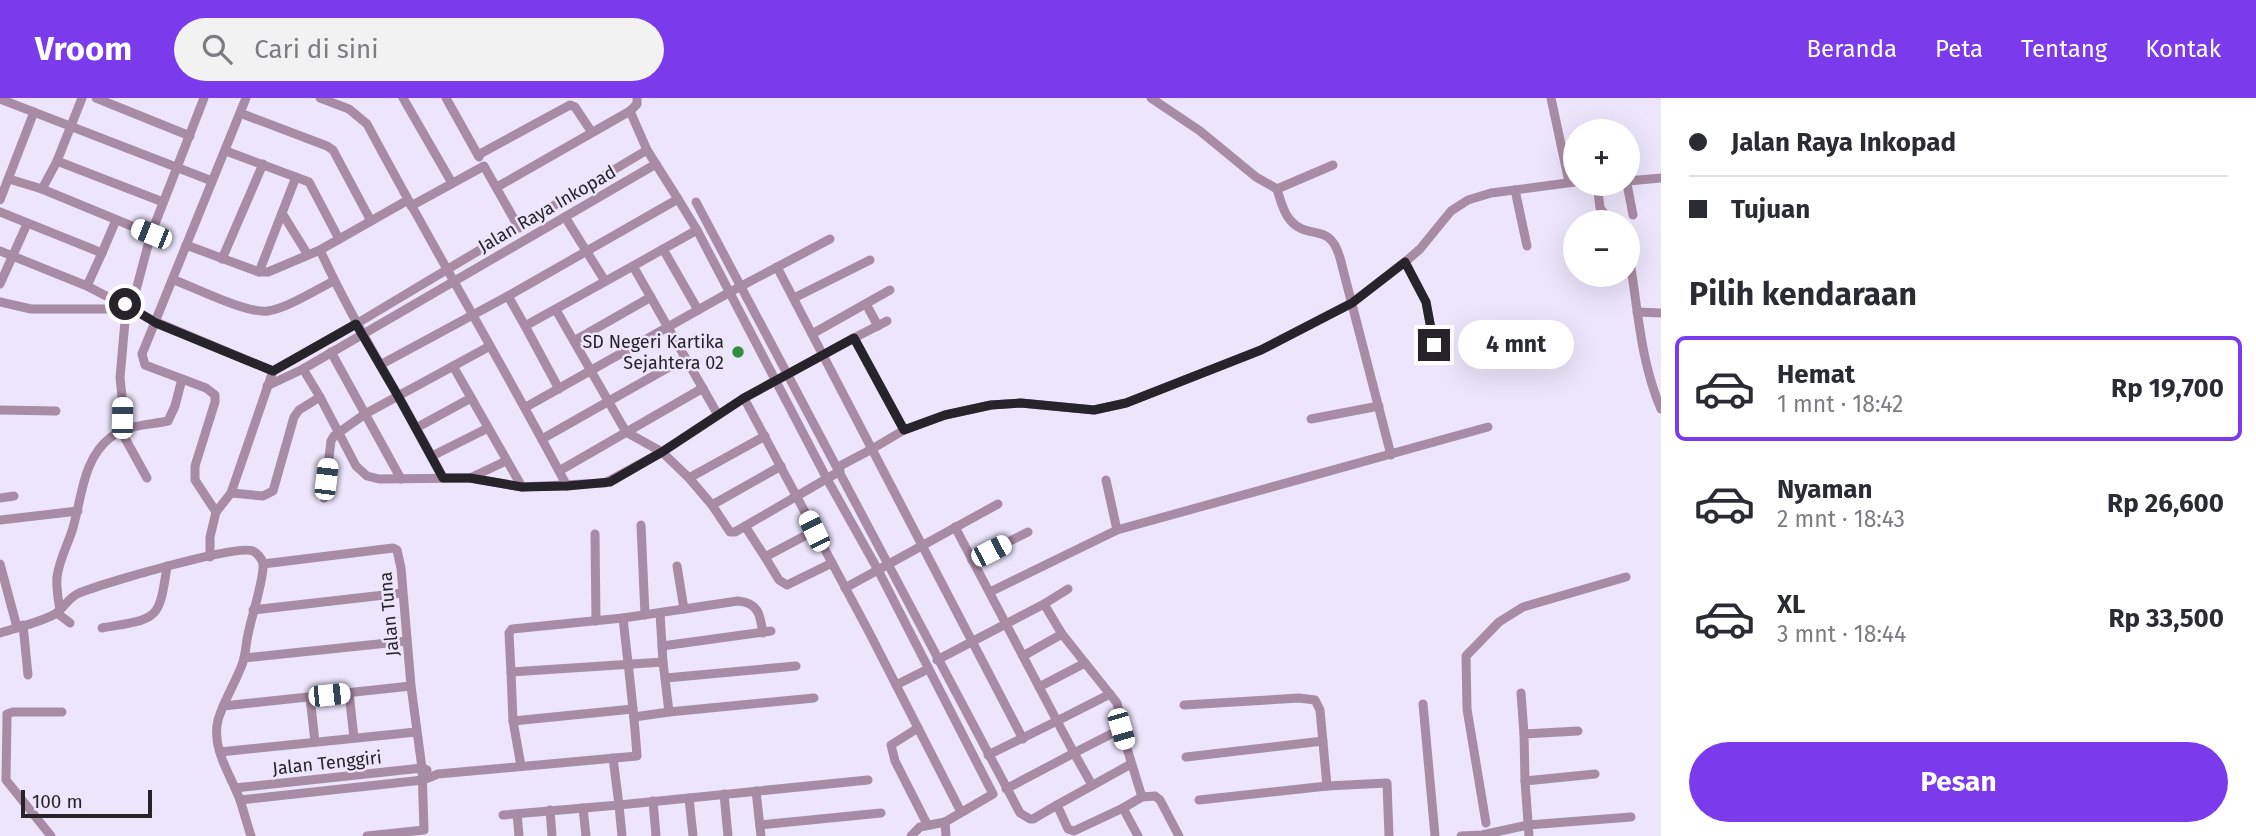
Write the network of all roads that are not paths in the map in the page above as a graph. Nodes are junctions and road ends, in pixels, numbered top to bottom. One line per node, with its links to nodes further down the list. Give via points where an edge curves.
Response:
1 (82, 98): 15 (street)
2 (96, 98): 17 (street)
3 (246, 98): 14 (street)
4 (320, 98): 43 (street, via 349,109 368,124)
5 (403, 98): 33 (street)
6 (446, 98): 21 (street)
7 (637, 98): 12 (street)
8 (1151, 98): 36 (street)
9 (1551, 98): 18 (street)
10 (201, 99): 17 (street)
11 (0, 100): 13 (street)
12 (630, 111): 16 (street); 20 (street)
13 (34, 112): 15 (street); 30 (street)
14 (240, 113): 19 (street); 48 (street, via 333,150)
15 (71, 127): 22 (street); 27 (street)
16 (591, 131): 21 (street, via 570,105); 35 (street)
17 (190, 136): 27 (street)
18 (1563, 146)
19 (226, 150): 23 (street); 31 (street)
20 (647, 150): 24 (street); 50 (street, Jalan Raya Inkopad)
21 (478, 155): 26 (street)
22 (57, 161): 37 (street); 41 (street)
23 (263, 164): 28 (street); 64 (street)
24 (656, 164): 39 (street); 46 (street, Jalan Raya Inkopad)
25 (1333, 165): 36 (street)
26 (484, 166): 33 (street); 35 (street)
27 (178, 169): 31 (street); 41 (street)
28 (296, 177): 45 (street); 53 (street, via 309,181)
29 (1661, 178): 32 (street)
30 (9, 179): 37 (street); 40 (street)
31 (212, 181): 55 (street)
32 (1640, 181)
33 (452, 183): 43 (street)
34 (1563, 183): 38 (street)
35 (497, 187): 50 (street)
36 (1277, 189): 85 (street, via 1289,220 1334,241)
37 (42, 190): 47 (street)
38 (1515, 190): 56 (street); 66 (street, via 1476,196 1459,205)
39 (678, 199): 51 (street); 60 (street)
40 (0, 201)
41 (163, 202): 52 (street)
42 (696, 202): 77 (street)
43 (410, 203): 48 (street); 69 (street)
44 (0, 212): 49 (street)
45 (282, 213): 62 (street); 70 (street)
46 (565, 217): 60 (street); 73 (street, Jalan Raya Inkopad)
47 (116, 220): 52 (street); 61 (street)
48 (371, 221): 53 (street)
49 (27, 224): 61 (street); 63 (street)
50 (519, 228): 69 (street, Jalan Raya Inkopad)
51 (697, 230): 57 (street); 80 (street)
52 (151, 234): 87 (street)
53 (339, 239): 58 (street)
54 (830, 239): 68 (street)
55 (186, 245): 64 (street); 71 (street)
56 (1527, 246)
57 (663, 249): 67 (street); 89 (street)
58 (320, 250): 62 (street); 72 (street)
59 (0, 251): 63 (street)
60 (586, 251): 74 (street); 81 (street)
61 (102, 253): 76 (street)
62 (308, 255): 70 (street)
63 (12, 256): 75 (street); 76 (street)
64 (222, 258): 70 (street)
65 (870, 260): 83 (street)
66 (1405, 262): 85 (street); 103 (street, via 1426,302)
67 (633, 266): 74 (street); 82 (street)
68 (777, 267): 77 (street); 83 (street)
69 (446, 269): 73 (street); 95 (street, Jalan Raya Inkopad)
70 (258, 272)
71 (174, 280): 72 (street, via 261,312 276,310); 94 (street)
72 (334, 281): 95 (street)
73 (453, 281): 92 (street); 99 (street, Jalan Raya Inkopad)
74 (605, 281): 88 (street)
75 (0, 284)
76 (87, 286): 87 (street)
77 (741, 286): 80 (street); 113 (street)
78 (1633, 287): 90 (street)
79 (890, 290): 86 (street)
80 (730, 292): 89 (street); 113 (street)
81 (508, 296): 92 (street); 96 (street)
82 (651, 297): 98 (street); 102 (street)
83 (793, 298): 100 (street)
84 (0, 302): 87 (street, via 31,309)
85 (1352, 303): 124 (street); 134 (street, via 1261,350 1108,408 1007,404 945,415)
86 (866, 304): 97 (street); 100 (street)
87 (128, 309): 94 (street); 135 (street, via 120,379)
88 (555, 310): 96 (street); 102 (street)
89 (698, 310): 98 (street)
90 (1637, 312): 91 (street); 125 (street, via 1647,369)
91 (1661, 313)
92 (472, 316): 104 (street); 108 (street)
93 (887, 321): 97 (street)
94 (156, 323): 111 (street); 114 (street, via 142,354 143,363)
95 (356, 324): 99 (street); 111 (street, Jalan Raya Inkopad)
96 (525, 326): 117 (street)
97 (878, 326): 101 (street)
98 (667, 327): 107 (street); 112 (street)
99 (363, 334): 105 (street, Jalan Raya Inkopad); 108 (street)
100 (812, 334): 106 (street)
101 (854, 338): 106 (street); 134 (street)
102 (574, 341): 112 (street)
103 (1434, 345)
104 (490, 346): 109 (street); 123 (street)
105 (331, 352): 110 (street, Jalan Raya Inkopad); 128 (street)
106 (823, 354): 113 (street); 140 (street)
107 (685, 358): 116 (street); 122 (street)
108 (380, 365): 118 (street)
109 (453, 366): 118 (street); 120 (street)
110 (303, 369): 115 (street, Jalan Raya Inkopad); 119 (street)
111 (273, 371): 115 (street)
112 (591, 371): 117 (street); 122 (street)
113 (781, 377): 121 (street); 147 (street); 147 (street)
114 (182, 379): 135 (street, via 168,421); 164 (street, via 215,395 194,474)
115 (267, 386): 156 (street)
116 (704, 388): 129 (street); 136 (street)
117 (559, 389): 123 (street)
118 (398, 396): 128 (street); 132 (street)
119 (320, 397): 137 (street); 156 (street, via 294,416 273,491 263,496)
120 (471, 398): 132 (street); 133 (street)
121 (744, 398): 129 (street); 138 (street)
122 (608, 402): 136 (street); 139 (street)
123 (526, 407): 139 (street)
124 (1379, 407): 130 (street); 142 (street)
125 (1661, 409)
126 (0, 410): 127 (street)
127 (57, 411)
128 (365, 414): 137 (street); 152 (street)
129 (719, 415): 141 (street)
130 (1311, 419)
131 (1488, 427): 142 (street)
132 (416, 428): 143 (street)
133 (488, 428): 143 (street); 144 (street)
134 (904, 430): 140 (street)
135 (121, 431): 148 (street); 163 (street, via 104,442 94,457)
136 (626, 432): 141 (street); 146 (street)
137 (338, 433): 152 (street, via 362,473); 160 (street, via 331,441)
138 (765, 436): 145 (street); 151 (street)
139 (542, 439): 146 (street)
140 (872, 449): 147 (street); 173 (street)
141 (662, 452): 151 (street); 154 (street, via 610,482)
142 (1391, 455): 169 (street)
143 (432, 456): 149 (street)
144 (506, 461): 150 (street); 155 (street)
145 (781, 466): 158 (street); 162 (street)
146 (559, 471): 154 (street)
147 (834, 474): 158 (street); 180 (street); 183 (street)
148 (147, 478)
149 (443, 478): 150 (street); 152 (street)
150 (470, 478): 155 (street)
151 (689, 478): 162 (street)
152 (401, 479)
153 (1105, 480): 169 (street)
154 (567, 486): 155 (street)
155 (522, 487)
156 (231, 493): 164 (street)
157 (14, 496): 159 (street)
158 (797, 496): 167 (street); 170 (street)
159 (0, 498)
160 (324, 498)
161 (998, 503): 168 (street)
162 (712, 505): 167 (street, via 730,532)
163 (78, 511): 165 (street); 192 (street, via 58,572)
164 (216, 512): 174 (street)
165 (0, 520)
166 (641, 525): 194 (street)
167 (745, 526): 175 (street)
168 (955, 527): 173 (street); 176 (street)
169 (1117, 530): 187 (street)
170 (814, 531): 175 (street); 177 (street)
171 (1028, 532): 176 (street)
172 (595, 534): 196 (street)
173 (922, 545): 180 (street); 204 (street)
174 (210, 557): 179 (street, via 252,550); 181 (street)
175 (765, 557): 177 (street, via 787,585)
176 (972, 560): 187 (street)
177 (832, 563): 185 (street)
178 (0, 564): 199 (street)
179 (263, 564): 188 (street, Jalan Tuna, via 393,548 400,559); 191 (street)
180 (887, 564): 183 (street); 208 (street)
181 (167, 566): 192 (street, via 79,593); 200 (street, via 162,601 154,614)
182 (677, 566): 190 (street)
183 (877, 570): 185 (street); 213 (street)
184 (1626, 577): 282 (street, via 1523,607 1499,622 1466,656 1467,709)
185 (845, 588): 217 (street)
186 (1068, 589): 189 (street)
187 (990, 592): 198 (street)
188 (402, 593): 191 (street); 203 (street, Jalan Tuna)
189 (1044, 604): 198 (street); 202 (street)
190 (684, 609): 193 (street); 205 (street, via 751,603 767,632)
191 (253, 610): 207 (street)
192 (59, 611): 197 (street); 199 (street)
193 (660, 613): 194 (street); 205 (street)
194 (645, 615): 195 (street)
195 (623, 618): 196 (street); 211 (street)
196 (596, 621): 214 (street, via 509,630)
197 (70, 623)
198 (1007, 624): 204 (street); 206 (street)
199 (20, 626): 201 (street); 215 (street)
200 (102, 628)
201 (0, 633)
202 (1062, 634): 206 (street); 210 (street)
203 (407, 640): 207 (street); 218 (street, Jalan Tuna)
204 (972, 641): 208 (street); 240 (street)
205 (662, 646): 209 (street)
206 (1023, 656): 219 (street)
207 (244, 658): 227 (street)
208 (937, 660): 245 (street)
209 (663, 662): 211 (street); 216 (street)
210 (1085, 663): 219 (street); 222 (street)
211 (628, 664): 214 (street); 230 (street)
212 (796, 666): 216 (street)
213 (928, 669): 217 (street); 273 (street, via 993,793)
214 (511, 672): 231 (street)
215 (28, 675)
216 (666, 678): 229 (street)
217 (896, 685): 233 (street)
218 (411, 686): 220 (street); 236 (street, Jalan Tuna)
219 (1039, 687): 232 (street)
220 (349, 693): 223 (street); 239 (street)
221 (1521, 693): 237 (street)
222 (1110, 694): 232 (street); 234 (street, via 1117,703)
223 (310, 697): 227 (street); 242 (street)
224 (814, 698): 229 (street)
225 (1423, 704): 300 (street)
226 (1184, 705): 241 (street, via 1310,698 1320,710)
227 (223, 706): 243 (street, via 216,733)
228 (62, 712): 238 (street, via 7,713)
229 (669, 712): 230 (street)
230 (634, 713): 231 (street); 247 (street, via 637,756)
231 (513, 721): 249 (street)
232 (1057, 721): 240 (street); 244 (street)
233 (918, 728): 273 (street); 279 (street, via 894,742 891,749)
234 (1121, 729): 244 (street); 248 (street)
235 (1578, 731): 237 (street)
236 (416, 732): 239 (street); 250 (street, Jalan Tuna)
237 (1524, 734): 256 (street)
238 (3, 736): 255 (street)
239 (354, 738): 242 (street)
240 (1023, 739): 245 (street)
241 (1323, 741): 246 (street); 258 (street)
242 (315, 742): 243 (street)
243 (220, 752): 259 (street)
244 (1074, 752): 257 (street); 260 (street)
245 (988, 755): 260 (street)
246 (1186, 757)
247 (613, 758): 249 (street); 268 (street)
248 (1131, 764): 257 (street); 263 (street)
249 (521, 766): 251 (street)
250 (422, 768): 251 (street); 253 (street, Jalan Tuna); 259 (street, Jalan Tenggiri)
251 (438, 774): 253 (street, Jalan Tenggiri)
252 (1595, 774): 256 (street)
253 (423, 780): 265 (street, Jalan Tenggiri); 283 (street, Jalan Tuna)
254 (868, 780): 261 (street)
255 (3, 781): 284 (street)
256 (1525, 781): 281 (street)
257 (1092, 785): 269 (street)
258 (1326, 786): 266 (street); 299 (street, via 1387,783)
259 (235, 788): 265 (street)
260 (1006, 789): 269 (street, via 1020,813 1030,819)
261 (756, 791): 262 (street); 280 (street)
262 (724, 794): 264 (street); 293 (street)
263 (1142, 797): 271 (street); 298 (street, via 1160,800)
264 (689, 798): 267 (street); 292 (street)
265 (240, 800): 285 (street)
266 (1199, 800)
267 (653, 801): 268 (street); 291 (street)
268 (619, 804): 270 (street); 290 (street)
269 (1057, 806): 271 (street, via 1068,829 1074,831)
270 (583, 808): 272 (street); 289 (street)
271 (1123, 808): 297 (street)
272 (550, 810): 275 (street); 288 (street)
273 (961, 812): 278 (street)
274 (881, 813): 280 (street)
275 (517, 814): 276 (street); 287 (street)
276 (503, 815)
277 (1631, 817): 281 (street)
278 (945, 822): 279 (street); 296 (street)
279 (928, 824): 295 (street)
280 (760, 825): 294 (street)
281 (1528, 825): 282 (street); 302 (street)
282 (1487, 832): 301 (street)
283 (424, 833): 286 (street)
284 (51, 836)
285 (251, 836)
286 (367, 836)
287 (519, 836)
288 (552, 836)
289 (586, 836)
290 (622, 836)
291 (656, 836)
292 (693, 836)
293 (728, 836)
294 (761, 836)
295 (911, 836)
296 (946, 836)
297 (1138, 836)
298 (1179, 836)
299 (1389, 836)
300 (1435, 836)
301 (1461, 836)
302 (1529, 836)

